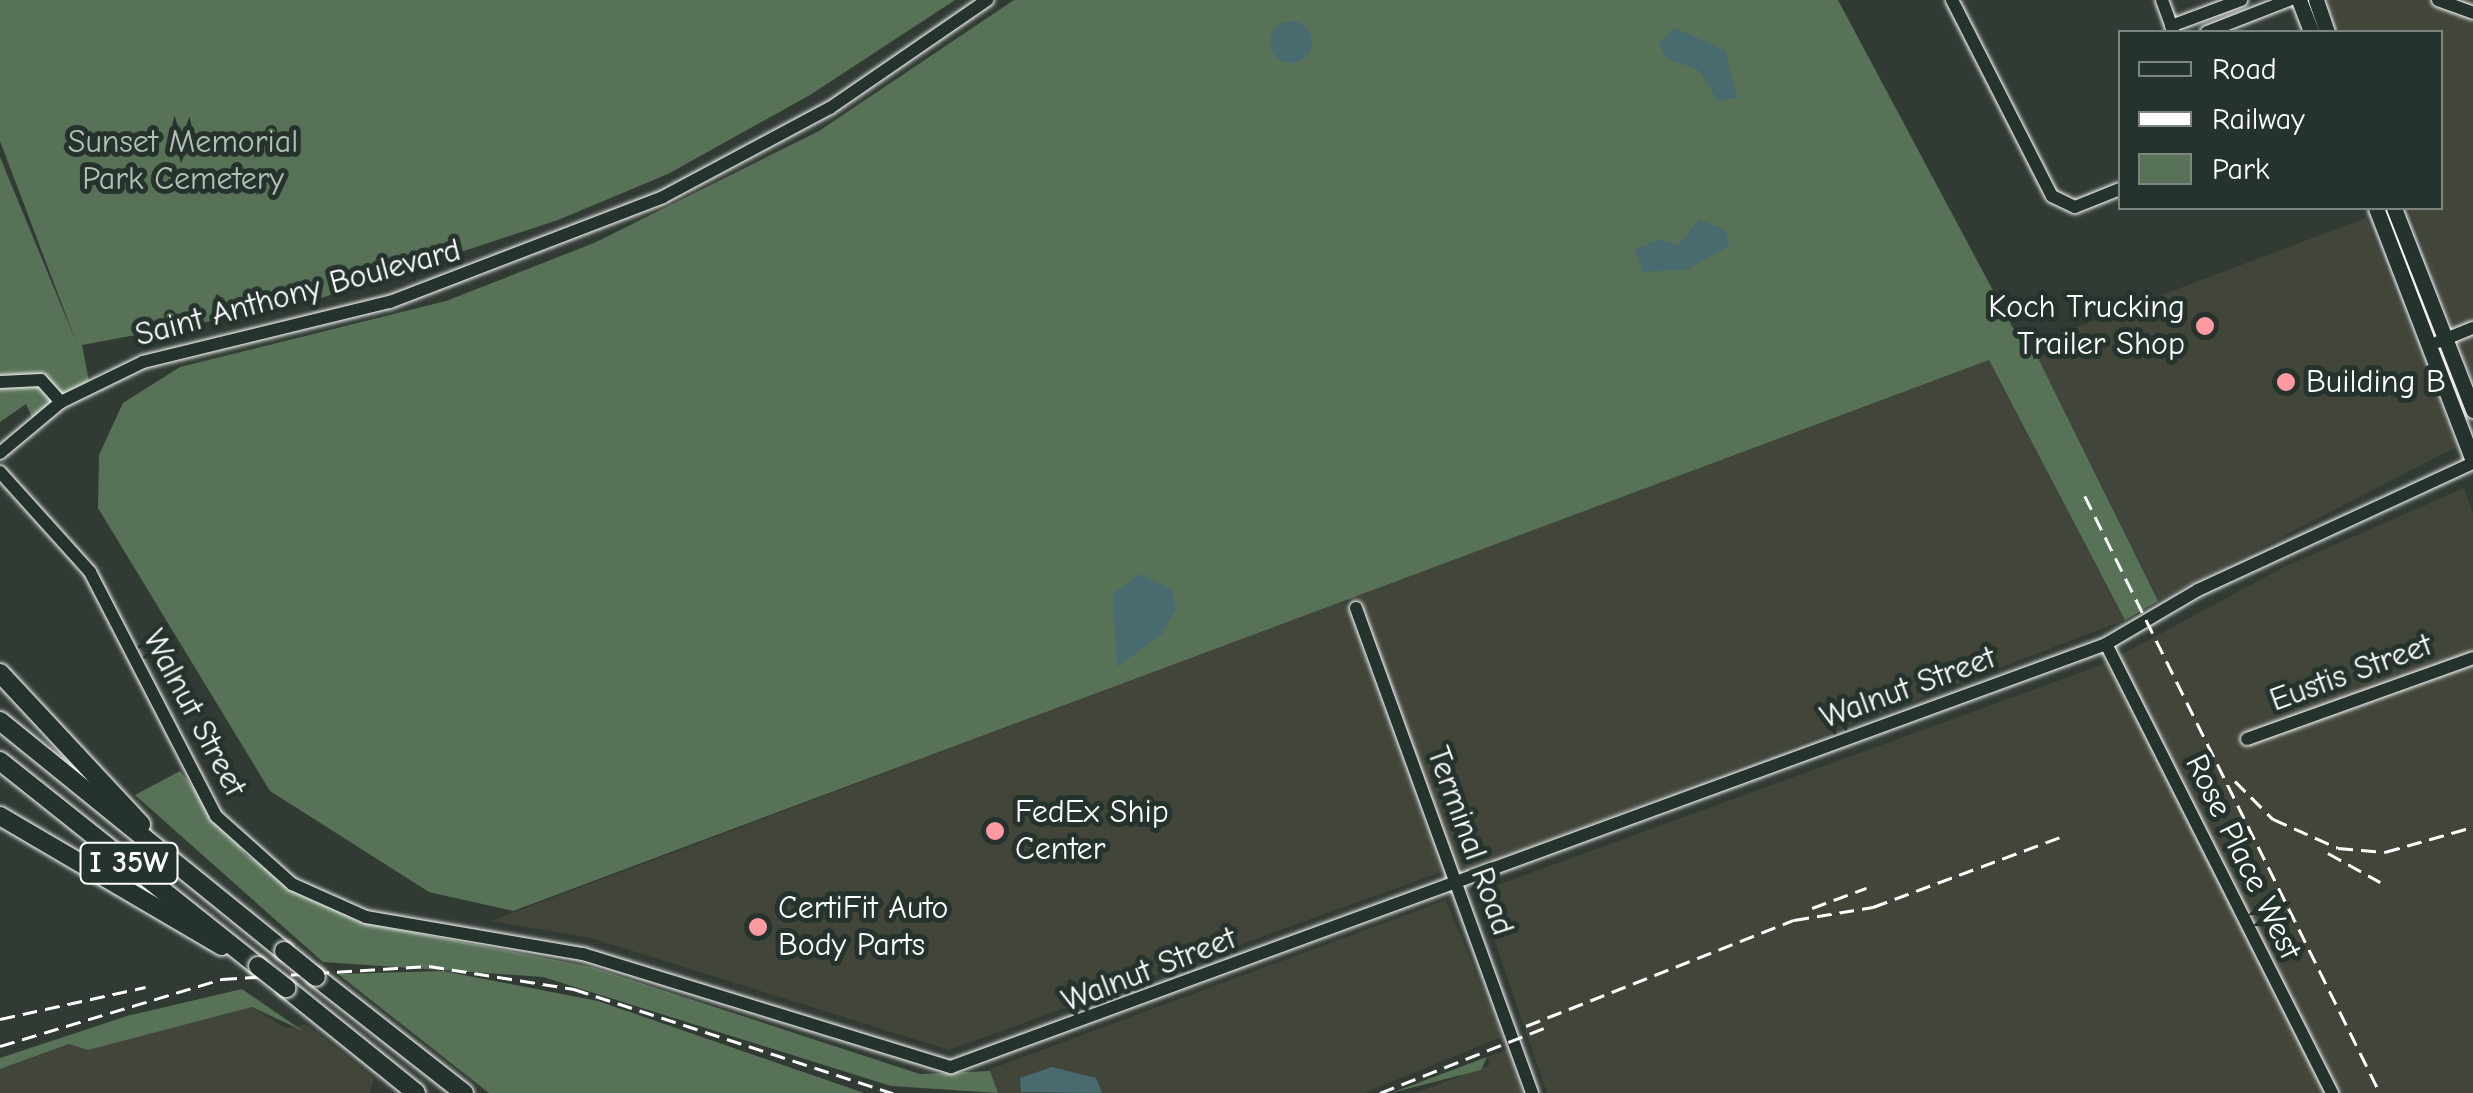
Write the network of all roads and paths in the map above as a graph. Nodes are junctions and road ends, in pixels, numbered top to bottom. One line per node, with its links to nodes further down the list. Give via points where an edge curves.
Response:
1 (987, 0): 19 (street, Saint Anthony Boulevard, via 830,108 609,222 390,302 143,362)
2 (1952, 0): 14 (street, via 2052,196 2074,206)
3 (2162, 0): 10 (street)
4 (2241, 0): 10 (street)
5 (2290, 0): 11 (street)
6 (2298, 0): 12 (main road)
7 (2316, 0): 13 (main road)
8 (2438, 0): 9 (street)
9 (2473, 12)
10 (2172, 29)
11 (2212, 30)
12 (2310, 30)
13 (2326, 30)
14 (2118, 190)
15 (2382, 210): 17 (main road)
16 (2473, 328): 17 (street)
17 (2438, 342): 20 (main road); 22 (main road)
18 (0, 382): 19 (street, via 41,380)
19 (61, 402): 21 (street, Saint Anthony Boulevard)
20 (2473, 410)
21 (0, 453)
22 (2473, 462): 25 (street, Walnut Street, via 2198,590)
23 (0, 472): 33 (street, Walnut Street, via 90,572 216,816 292,884 366,917 583,954 950,1067)
24 (1356, 608): 33 (street, Terminal Road)
25 (2106, 644): 33 (street, Walnut Street); 38 (street, Rose Place West)
26 (2473, 658): 29 (street, Eustis Street)
27 (0, 673): 32 (highway)
28 (0, 721): 32 (highway, I 35W)
29 (2247, 739)
30 (0, 761): 34 (highway, I 35W)
31 (0, 816): 34 (highway)
32 (190, 876): 36 (highway, I 35W, bridge)
33 (1456, 884): 37 (street, Terminal Road)
34 (258, 966): 35 (highway, I 35W, bridge)
35 (416, 1093)
36 (464, 1093)
37 (1532, 1093)
38 (2332, 1093)

